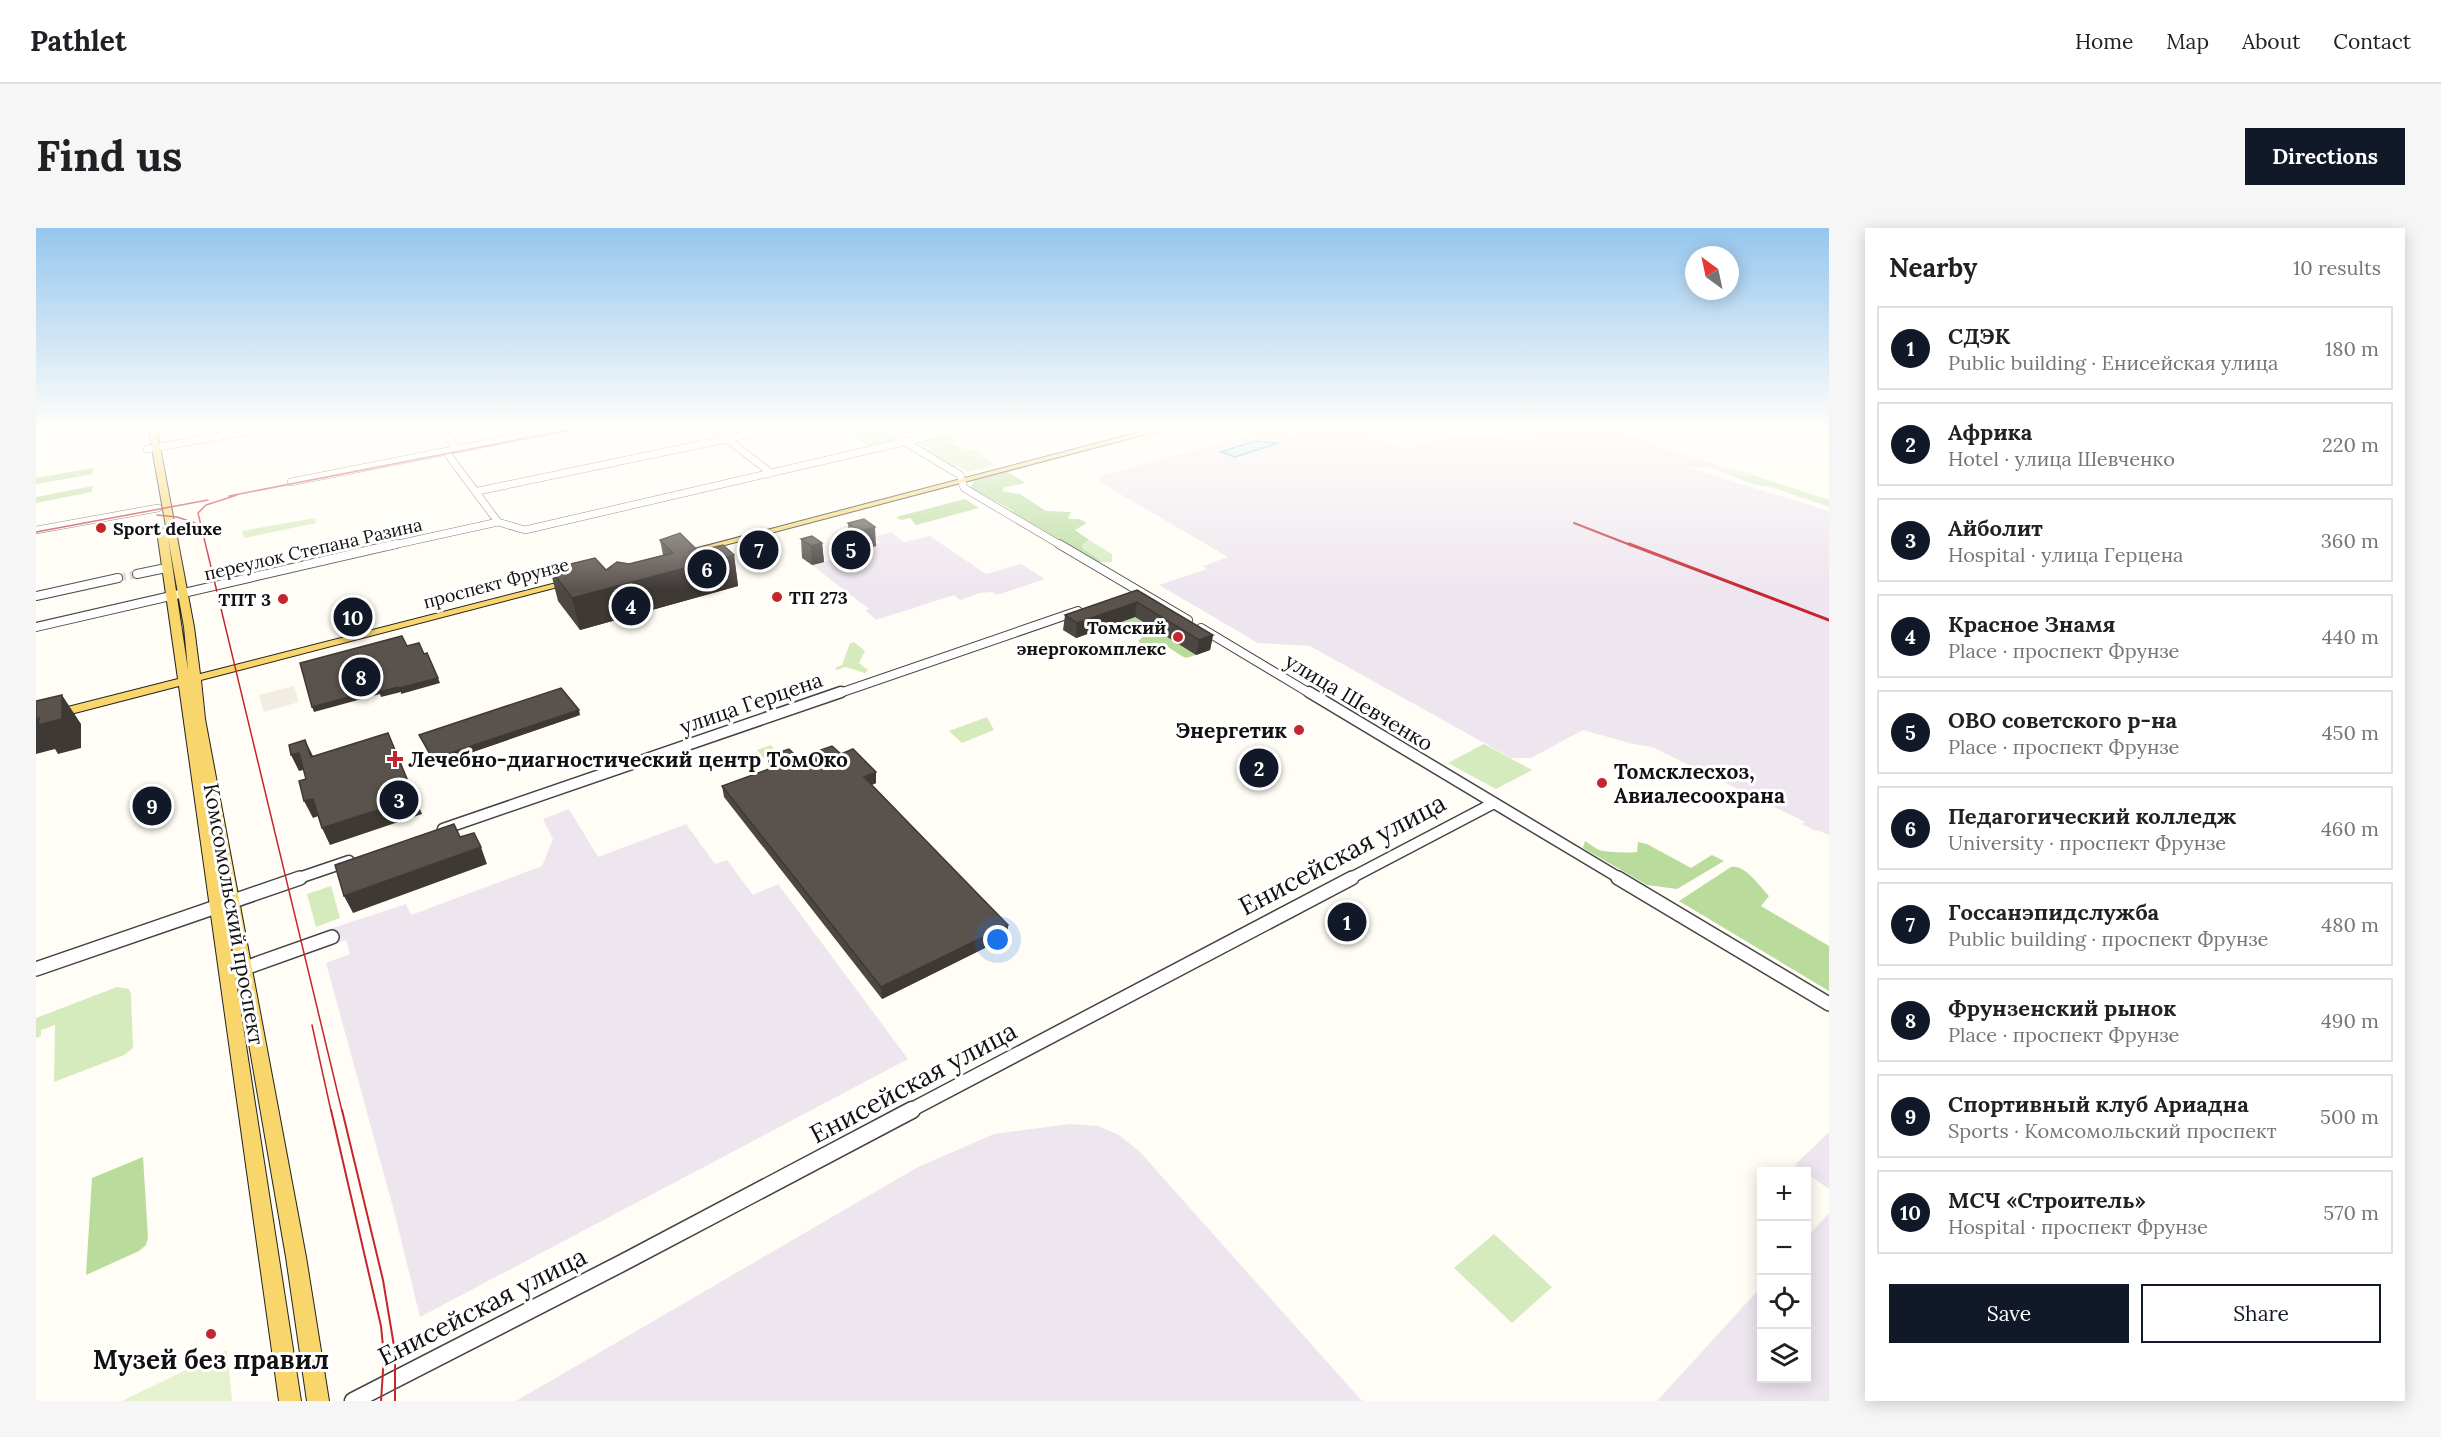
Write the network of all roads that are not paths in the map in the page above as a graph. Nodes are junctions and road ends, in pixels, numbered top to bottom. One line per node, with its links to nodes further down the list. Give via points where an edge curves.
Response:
1 (155, 481): 10 (main road, Комсомольский проспект)
2 (158, 481): 19 (main road, Комсомольский проспект)
3 (297, 481): 8 (street)
4 (469, 481): 9 (street)
5 (527, 481): 9 (street)
6 (738, 481): 11 (street, via 525,530)
7 (962, 481): 13 (main road); 18 (street, улица Шевченко, via 964,488)
8 (291, 482)
9 (478, 491): 11 (street)
10 (158, 508): 12 (street); 14 (main road, Комсомольский проспект)
11 (498, 522): 19 (street, переулок Степана Разина)
12 (36, 530)
13 (672, 556)
14 (166, 568): 15 (street); 22 (main road, Комсомольский проспект)
15 (137, 574)
16 (117, 578): 21 (street)
17 (579, 580): 25 (main road, проспект Фрунзе)
18 (1138, 590): 20 (street); 27 (street, улица Шевченко)
19 (183, 594): 22 (street, переулок Степана Разина); 25 (main road, Комсомольский проспект, via 189,627)
20 (1124, 595)
21 (36, 596)
22 (170, 597): 24 (street, переулок Степана Разина); 25 (main road, Комсомольский проспект)
23 (1086, 608): 28 (street, улица Герцена)
24 (36, 627)
25 (190, 681): 26 (main road, проспект Фрунзе); 30 (main road, Комсомольский проспект, via 198,789)
26 (36, 719)
27 (1494, 803): 34 (street, улица Шевченко); 37 (street, Енисейская улица)
28 (435, 832)
29 (357, 858): 30 (street)
30 (225, 904): 32 (street); 33 (main road, Комсомольский проспект)
31 (332, 937): 33 (street)
32 (36, 969)
33 (236, 971): 35 (main road, Комсомольский проспект); 36 (main road, Комсомольский проспект, via 296,1257)
34 (1829, 1004)
35 (290, 1401)
36 (318, 1401)
37 (353, 1401)

